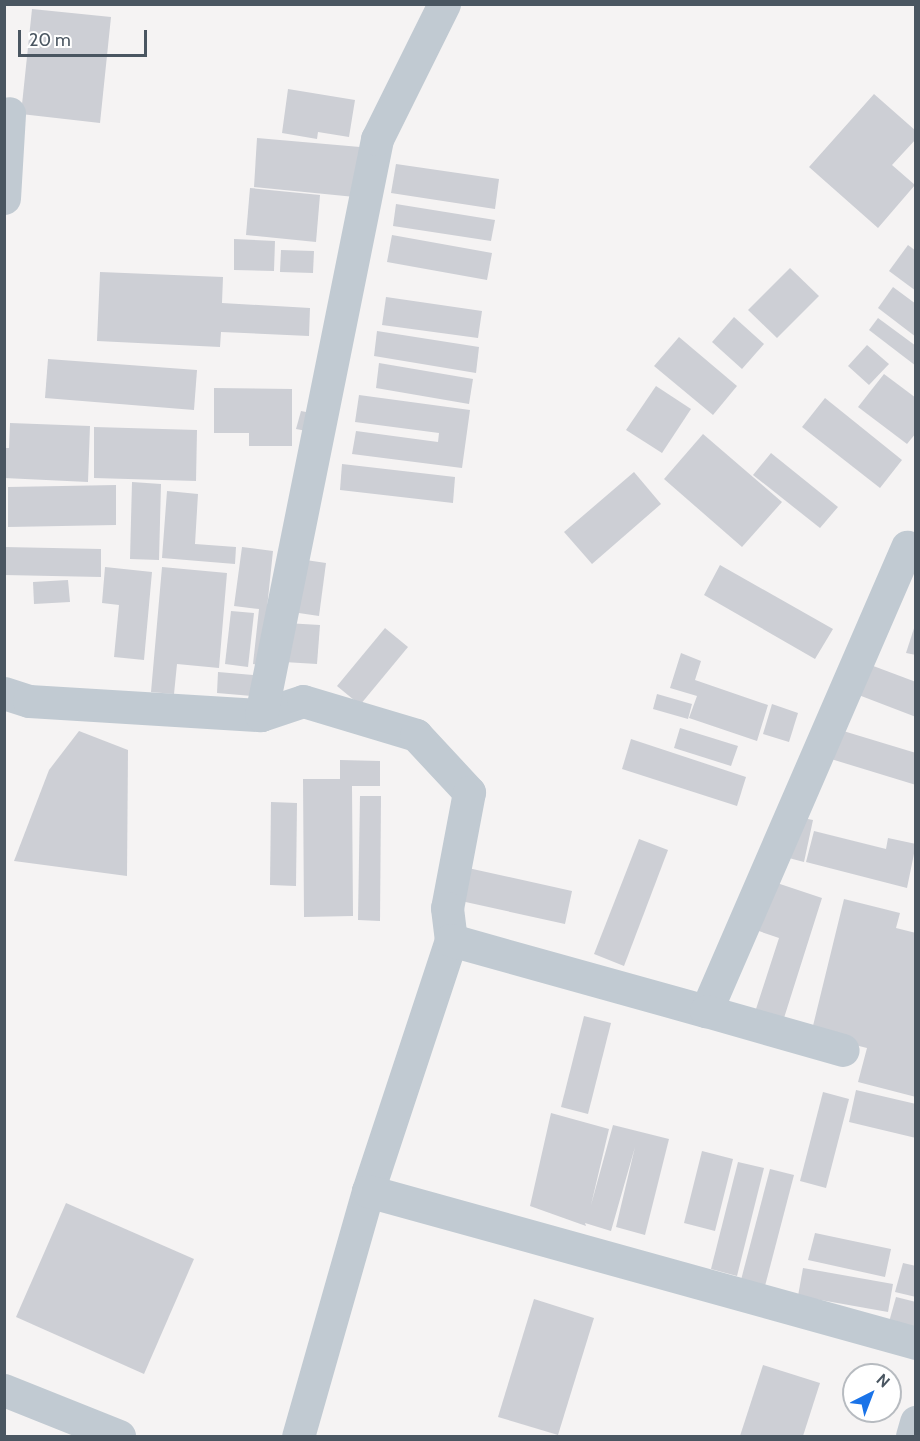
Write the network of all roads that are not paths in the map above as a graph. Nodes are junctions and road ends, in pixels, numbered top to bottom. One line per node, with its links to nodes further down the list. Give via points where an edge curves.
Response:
1 (444, 4): 6 (street, via 377,139)
2 (9, 114): 3 (street)
3 (4, 198)
4 (907, 547): 8 (street)
5 (4, 693): 6 (street, via 29,701)
6 (261, 715): 7 (street, via 303,701 416,735 469,792 447,908)
7 (451, 940): 8 (street); 10 (street)
8 (706, 1011): 9 (street)
9 (843, 1050)
10 (368, 1191): 11 (street); 15 (street)
11 (915, 1343)
12 (4, 1390): 14 (street)
13 (915, 1422): 16 (street)
14 (120, 1437)
15 (298, 1437)
16 (912, 1437)

